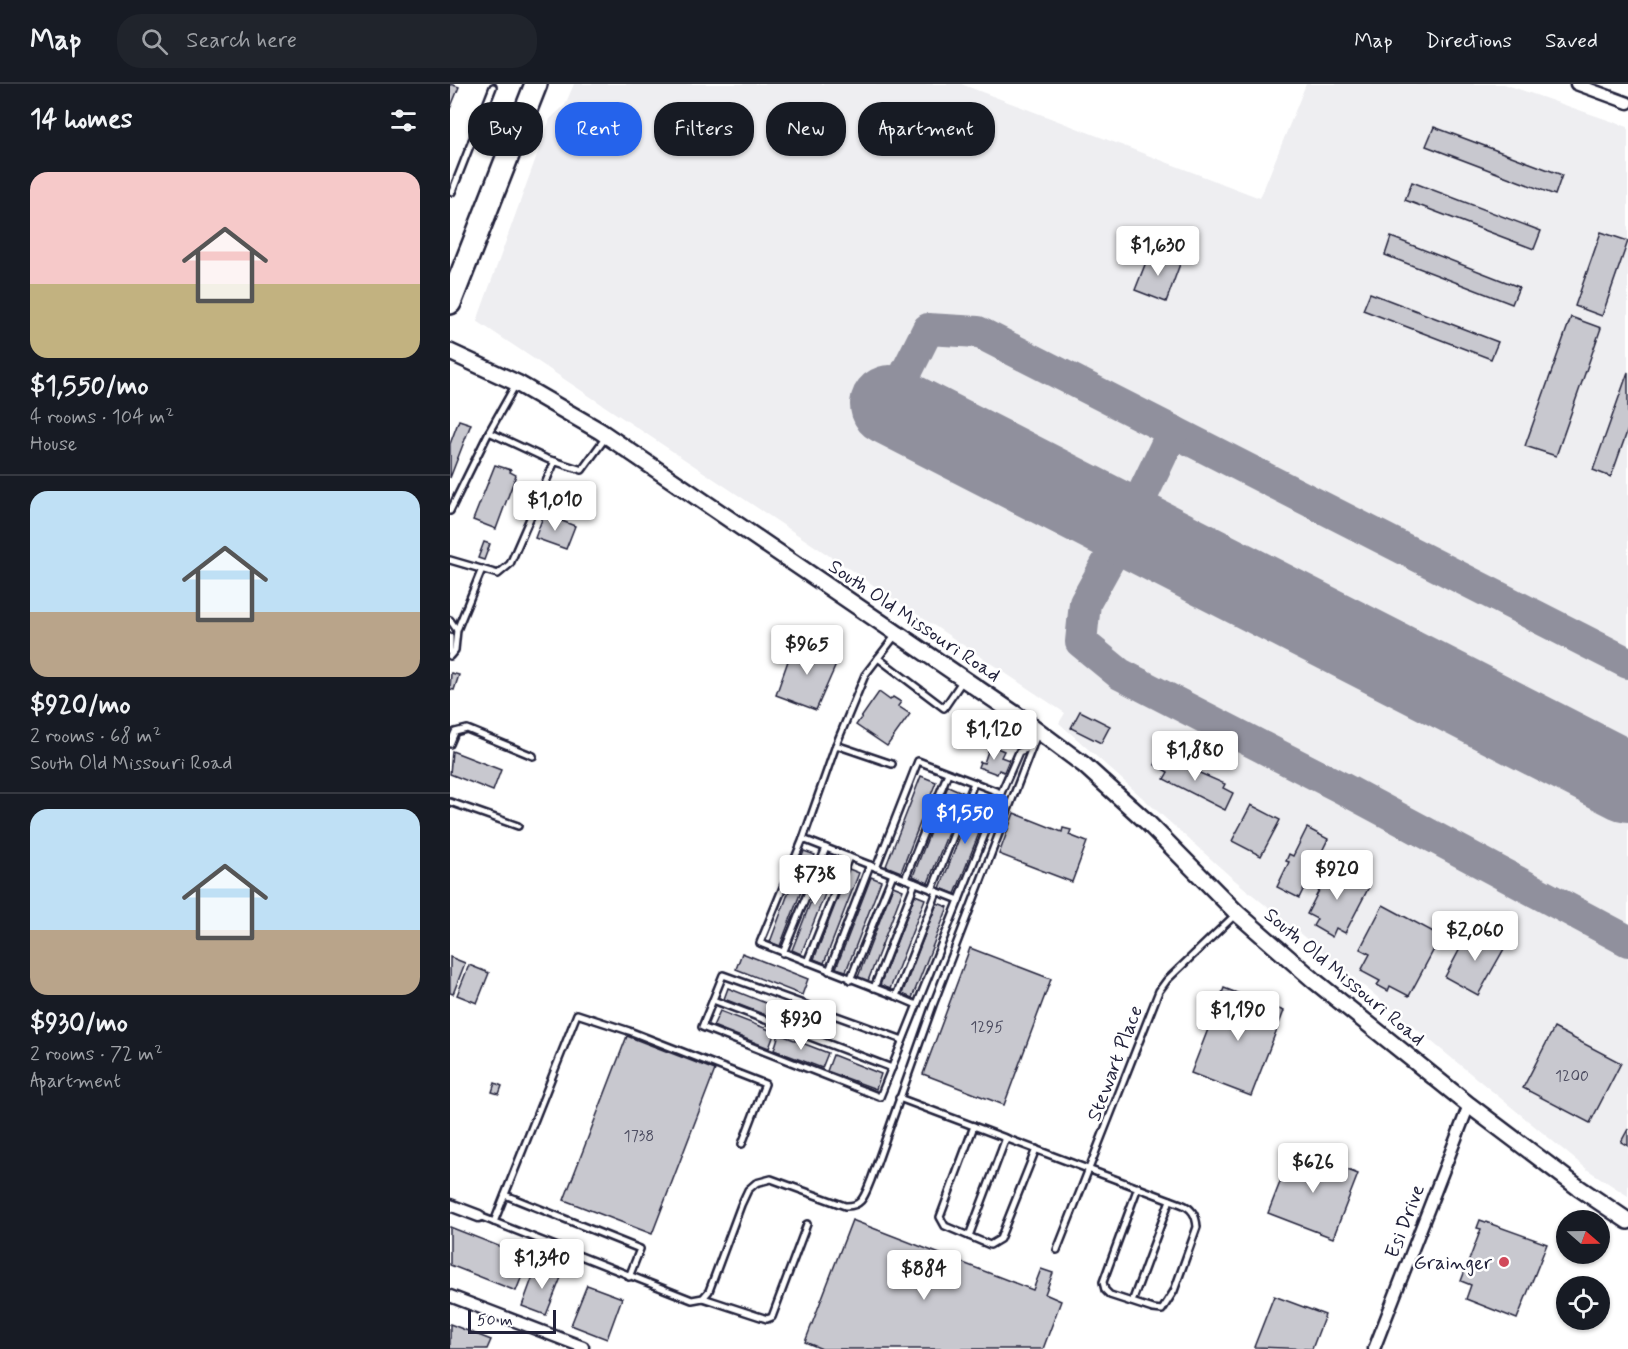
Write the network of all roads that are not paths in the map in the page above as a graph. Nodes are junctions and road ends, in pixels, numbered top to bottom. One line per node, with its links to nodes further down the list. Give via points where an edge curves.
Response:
1 (536, 84): 5 (highway)
2 (1576, 84): 6 (street)
3 (493, 87): 4 (lane)
4 (487, 102)
5 (529, 102)
6 (1628, 103)
7 (468, 149): 9 (lane)
8 (508, 156): 10 (highway)
9 (452, 192)
10 (450, 303)
11 (450, 352): 12 (main road, South Old Missouri Road)
12 (517, 383): 13 (lane); 14 (main road, South Old Missouri Road)
13 (489, 432): 15 (lane); 16 (lane)
14 (607, 435): 15 (lane, via 582,470); 21 (main road, South Old Missouri Road)
15 (555, 461): 18 (lane, via 510,564 498,574)
16 (450, 511)
17 (450, 560): 18 (lane)
18 (482, 570): 20 (lane)
19 (450, 620): 20 (lane)
20 (457, 630): 24 (lane, via 455,650)
21 (897, 633): 25 (lane); 26 (main road, South Old Missouri Road)
22 (450, 637): 23 (lane)
23 (450, 651)
24 (450, 656)
25 (878, 658): 26 (lane, via 944,708); 29 (lane, via 865,675)
26 (964, 679): 27 (main road, South Old Missouri Road)
27 (1038, 731): 30 (lane); 47 (main road, South Old Missouri Road, via 1084,765 1147,822)
28 (450, 744): 31 (lane, via 455,732 467,729)
29 (836, 745): 32 (lane); 38 (lane)
30 (1032, 747): 35 (lane, via 1019,752); 58 (lane)
31 (533, 756)
32 (892, 764)
33 (948, 773): 34 (lane); 41 (lane, via 918,761); 43 (lane)
34 (974, 783): 35 (lane); 45 (lane)
35 (1001, 794): 46 (lane)
36 (450, 802): 37 (lane)
37 (518, 826)
38 (803, 839): 39 (lane); 48 (lane, via 760,943)
39 (826, 848): 40 (lane); 48 (lane)
40 (849, 857): 41 (lane); 49 (lane)
41 (873, 866): 42 (lane); 50 (lane)
42 (893, 874): 43 (lane); 51 (lane)
43 (905, 879): 44 (lane)
44 (915, 883): 45 (lane); 52 (lane)
45 (934, 891): 46 (lane); 53 (lane)
46 (959, 900): 55 (lane)
47 (1237, 913): 59 (main road, South Old Missouri Road); 64 (lane, Stewart Place, via 1159,991)
48 (783, 953): 49 (lane)
49 (807, 962): 50 (lane)
50 (829, 971): 51 (lane)
51 (850, 980): 52 (lane)
52 (874, 988): 53 (lane)
53 (896, 996): 55 (lane)
54 (713, 1000): 56 (lane, via 723,975); 57 (lane); 57 (lane, via 702,1027 880,1097)
55 (917, 1005): 56 (lane)
56 (903, 1040): 57 (lane)
57 (892, 1068)
58 (899, 1098): 60 (lane); 77 (lane, via 872,1180 860,1203 845,1206 771,1179 756,1183 748,1191)
59 (1468, 1105): 70 (main road, South Old Missouri Road); 80 (street, Esi Drive)
60 (974, 1126): 61 (lane); 73 (lane, via 940,1217 945,1226)
61 (1006, 1138): 63 (lane); 73 (lane)
62 (742, 1144): 66 (lane, via 765,1084 577,1014)
63 (1036, 1149): 64 (lane); 73 (lane, via 998,1243 990,1245)
64 (1089, 1169): 65 (lane); 74 (lane, Stewart Place)
65 (1138, 1188): 67 (lane); 78 (lane, via 1103,1282 1110,1295)
66 (504, 1195): 71 (lane); 75 (lane, via 640,1249)
67 (1170, 1200): 78 (lane); 78 (lane, via 1187,1206 1197,1227 1174,1292 1162,1310)
68 (450, 1205): 69 (street)
69 (479, 1216): 71 (lane)
70 (1628, 1221)
71 (494, 1222): 75 (lane)
72 (807, 1224): 77 (lane, via 772,1317 767,1319)
73 (969, 1236)
74 (1057, 1250)
75 (629, 1276): 77 (lane, via 692,1300)
76 (450, 1296): 79 (street)
77 (703, 1298)
78 (1132, 1302)
79 (584, 1347)
80 (1374, 1349)

